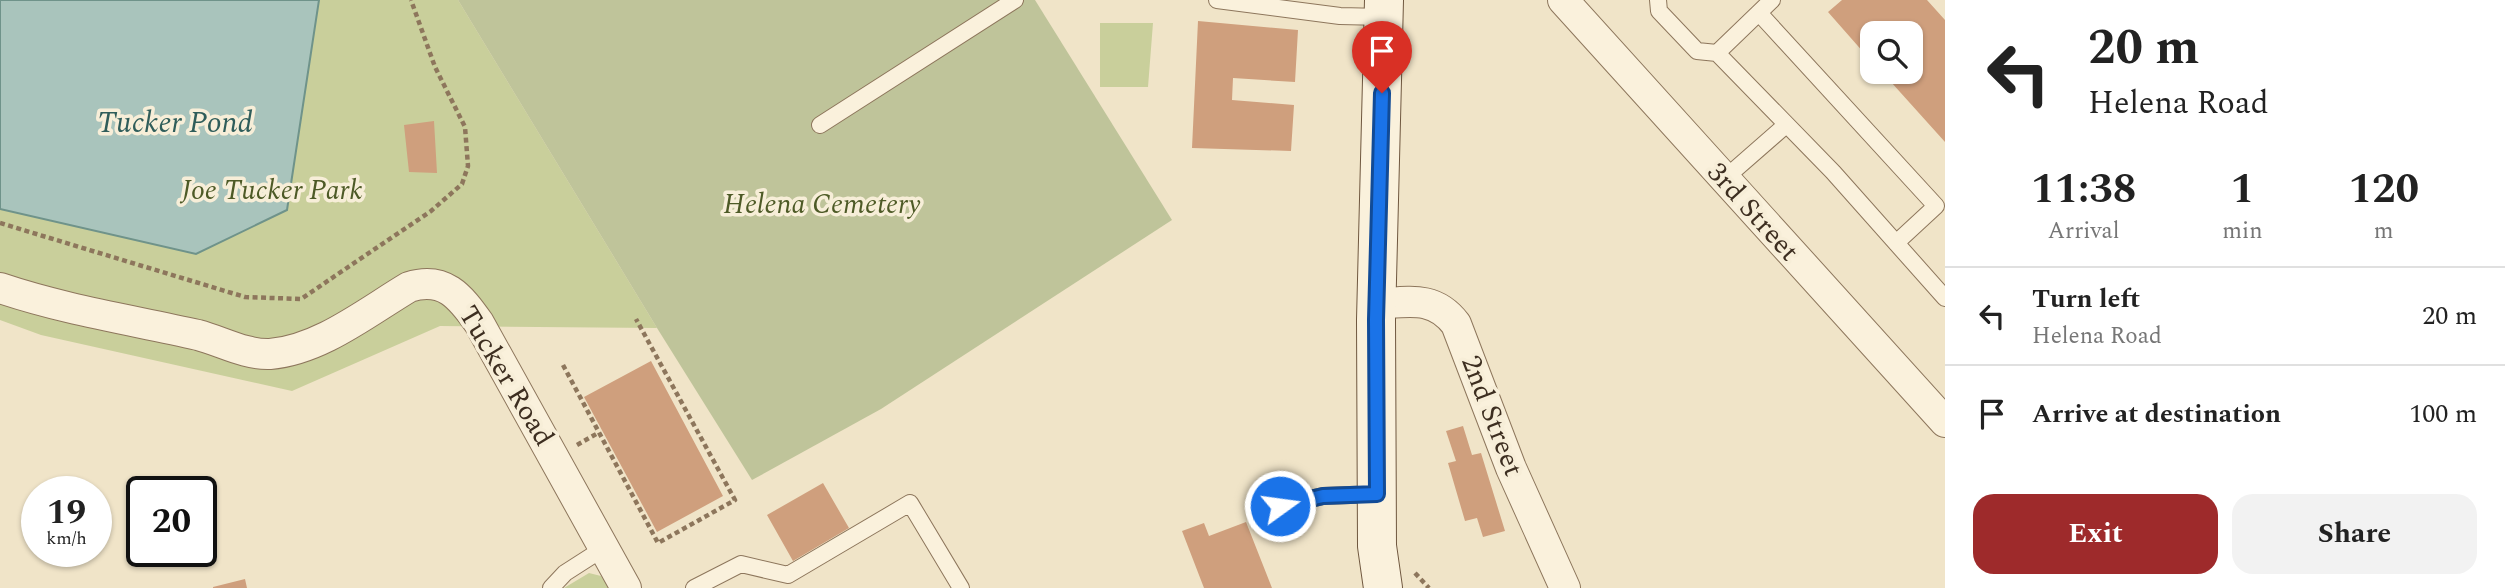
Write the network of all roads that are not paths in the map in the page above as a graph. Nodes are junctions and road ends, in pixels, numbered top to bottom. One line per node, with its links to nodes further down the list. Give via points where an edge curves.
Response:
1 (1015, 0): 10 (lane)
2 (1217, 0): 6 (lane)
3 (1563, 0): 12 (street, 3rd Street)
4 (1658, 0): 9 (lane, via 1659,11 1698,51)
5 (1772, 0): 8 (lane)
6 (1325, 7): 7 (lane)
7 (1384, 8): 16 (main road)
8 (1759, 13): 9 (lane); 13 (lane, via 1936,206)
9 (1717, 53): 11 (lane)
10 (820, 125)
11 (1786, 125): 12 (lane); 13 (lane)
12 (1723, 180): 17 (street, 3rd Street)
13 (1896, 243): 15 (lane)
14 (0, 288): 20 (street, Tucker Road, via 97,315 198,335 252,353 271,354 325,337 409,288 424,282 435,284 462,299 479,323)
15 (1945, 298)
16 (1376, 304): 18 (main road); 26 (street, 2nd Street, via 1427,302 1446,310 1456,324 1511,468)
17 (1945, 422)
18 (1377, 494): 19 (lane, via 1323,496); 25 (main road)
19 (1280, 506)
20 (604, 548): 21 (lane, via 565,573); 22 (street, Tucker Road)
21 (551, 588)
22 (626, 588)
23 (694, 588): 24 (lane, via 741,564 788,575 910,503)
24 (961, 588)
25 (1383, 588)
26 (1565, 588)

